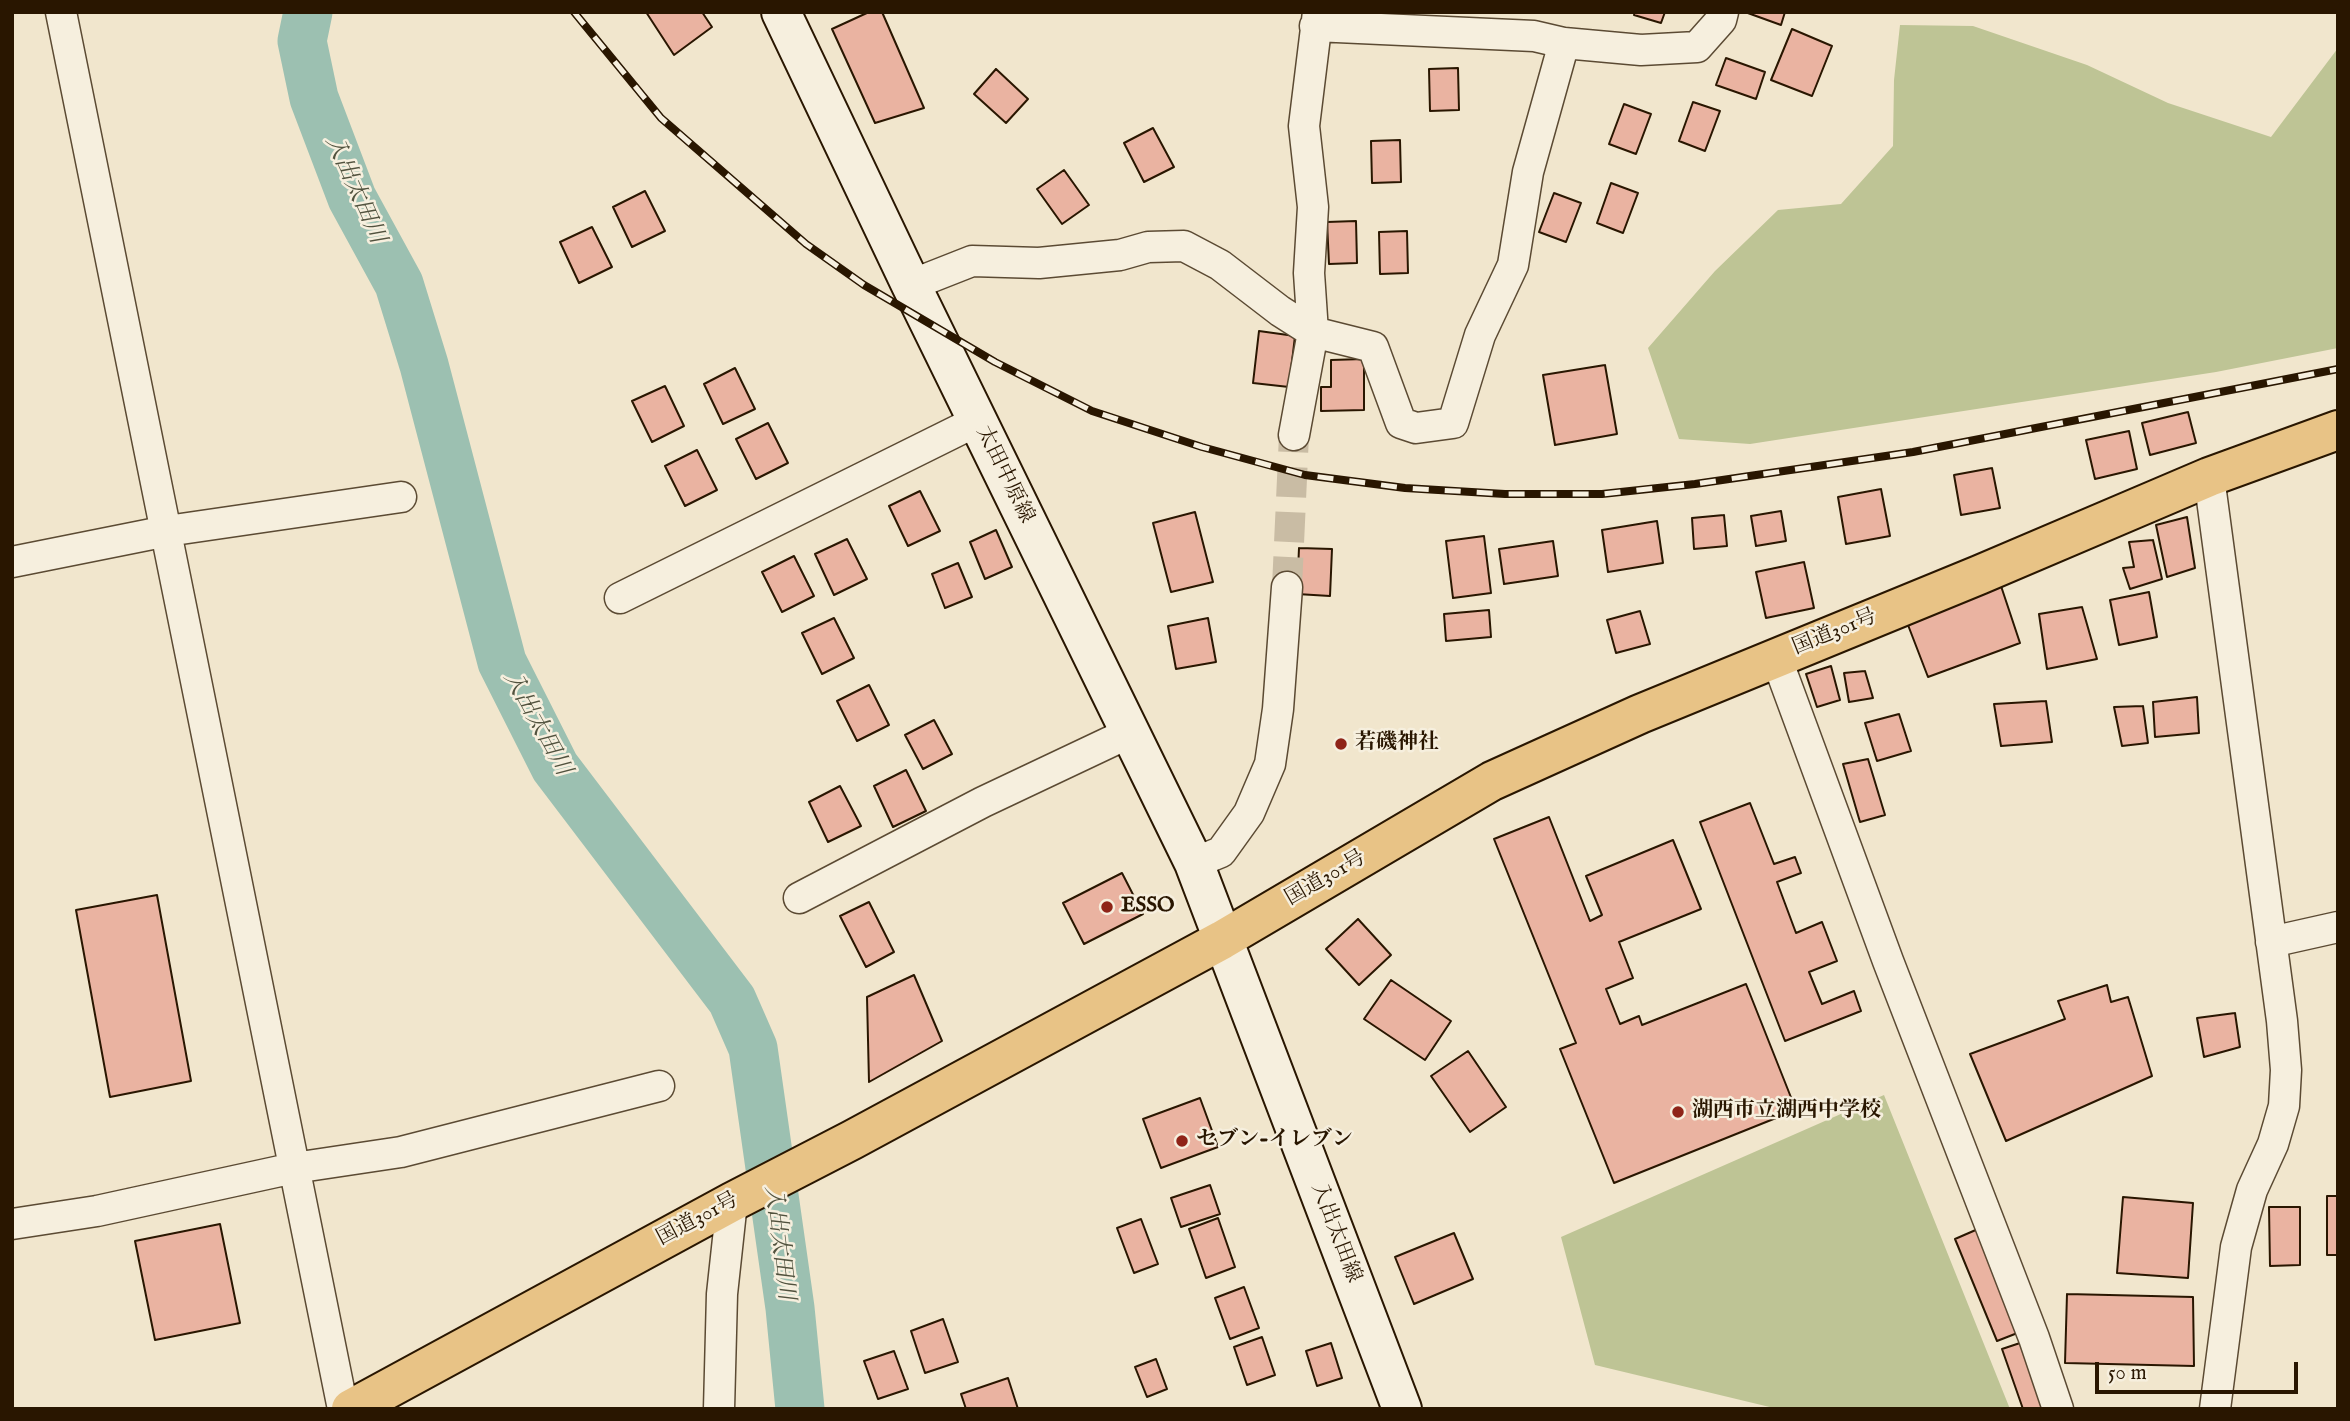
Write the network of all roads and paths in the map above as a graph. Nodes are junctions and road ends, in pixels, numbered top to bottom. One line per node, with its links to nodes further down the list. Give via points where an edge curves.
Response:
1 (61, 12): 13 (street)
2 (781, 12): 6 (main road, 太田中原線)
3 (1723, 12): 5 (street, via 1697,47 1641,50)
4 (1316, 19): 5 (street, via 1534,36); 7 (street, via 1304,126 1313,207 1309,272)
5 (1564, 43): 7 (street, via 1528,172 1513,265 1480,335 1453,423 1416,428 1401,423 1373,347)
6 (911, 285): 7 (street, via 972,261 1039,263 1184,246 1220,265); 8 (main road, 太田中原線)
7 (1313, 332): 10 (street)
8 (977, 421): 16 (street); 18 (main road, 太田中原線)
9 (2338, 430): 11 (highway, 国道301号)
10 (1294, 435)
11 (2209, 477): 17 (highway, 国道301号); 23 (street)
12 (401, 497): 13 (street)
13 (167, 531): 14 (street); 25 (street)
14 (12, 562)
15 (1287, 587): 19 (street, via 1270,764 1248,813 1221,852)
16 (620, 598)
17 (1776, 657): 22 (highway, 国道301号, via 1492,781); 32 (street)
18 (1131, 732): 19 (main road, 太田中原線); 20 (street, via 983,802)
19 (1194, 863): 22 (main road, 太田中原線)
20 (799, 898)
21 (2338, 928): 23 (street)
22 (1222, 940): 26 (highway, 国道301号); 31 (main road, 入出太田線)
23 (2271, 942): 33 (street, via 2286,1070 2284,1106 2236,1247)
24 (659, 1086): 25 (street, via 401,1152)
25 (294, 1168): 27 (street); 28 (street)
26 (732, 1202): 29 (highway, 国道301号); 30 (street, via 722,1294)
27 (12, 1224)
28 (344, 1409)
29 (351, 1409)
30 (719, 1409)
31 (1402, 1409)
32 (2059, 1409)
33 (2215, 1409)

